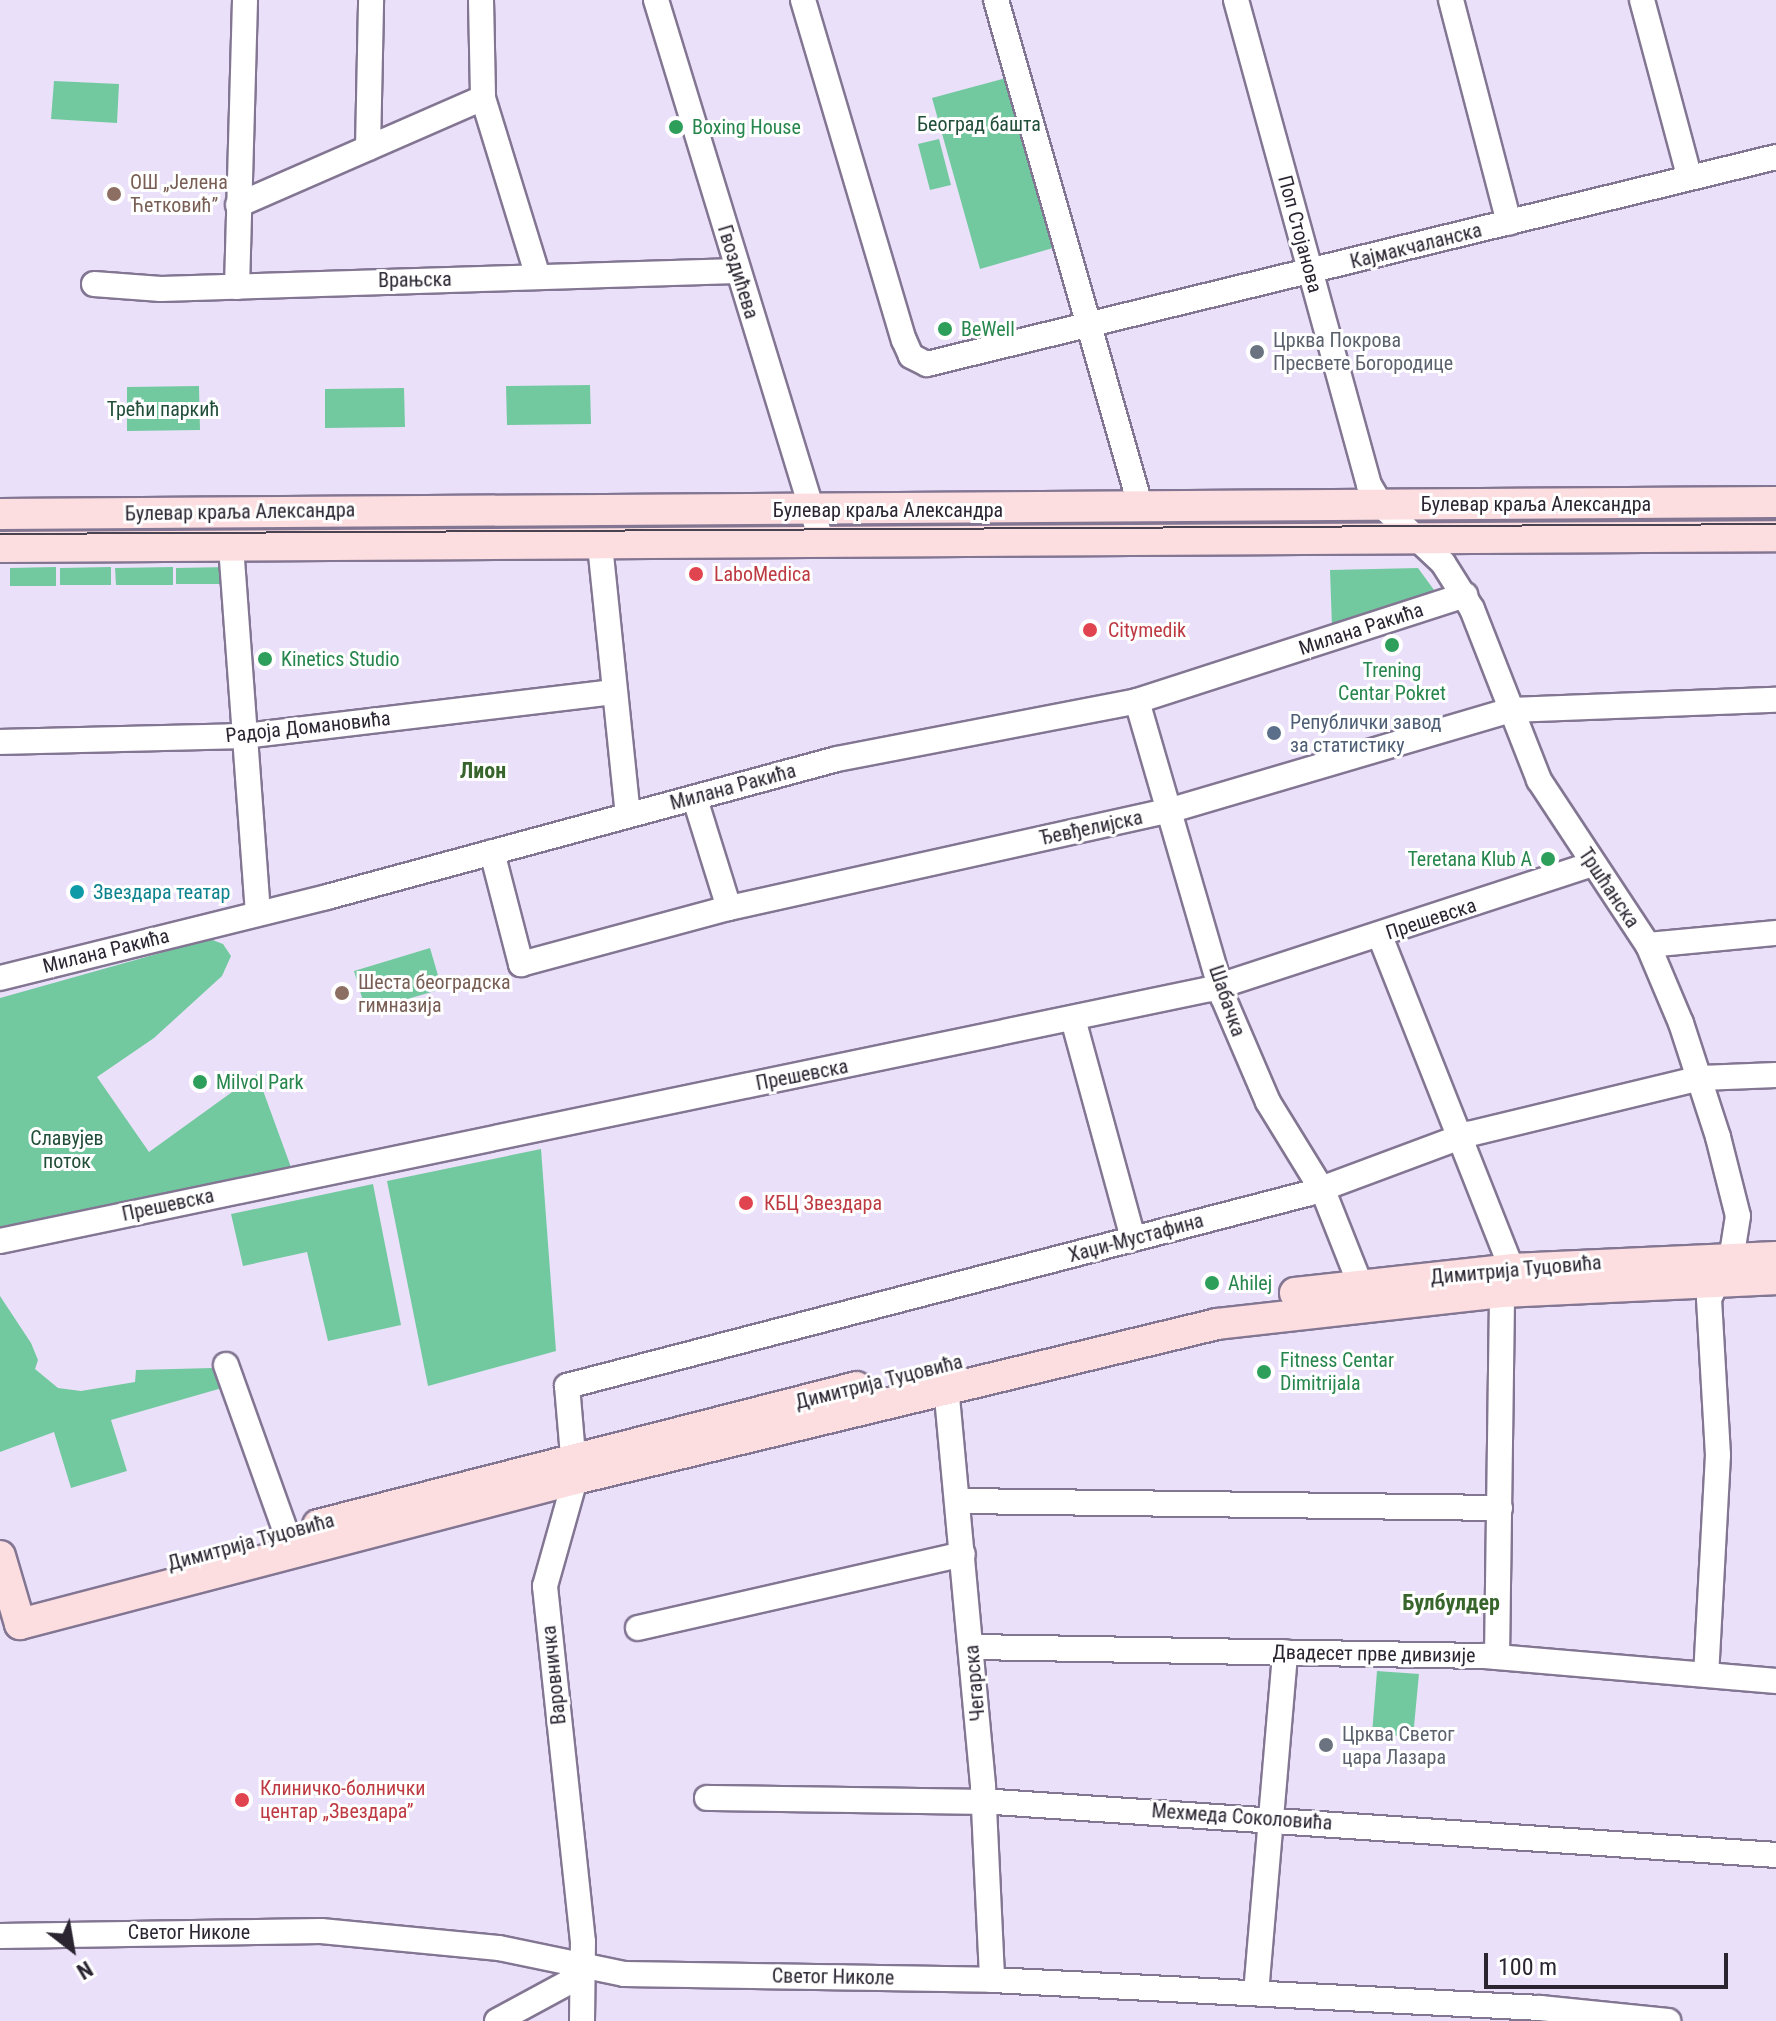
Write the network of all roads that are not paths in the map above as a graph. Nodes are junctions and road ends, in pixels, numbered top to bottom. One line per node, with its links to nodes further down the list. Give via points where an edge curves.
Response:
1 (245, 0): 14 (street)
2 (371, 0): 11 (street)
3 (481, 0): 10 (street)
4 (656, 0): 16 (street, Гвоздићева)
5 (803, 0): 21 (street, Кајмакчаланска, via 904,340 916,360 943,361)
6 (996, 0): 21 (street)
7 (1236, 0): 17 (street, Поп Стојанова)
8 (1451, 0): 15 (street)
9 (1642, 0): 13 (street)
10 (483, 98): 11 (street); 18 (street)
11 (368, 148): 14 (street)
12 (1776, 157): 13 (street, Кајмакчаланска)
13 (1689, 176): 15 (street, Кајмакчаланска)
14 (238, 205): 20 (street)
15 (1509, 223): 17 (street, Кајмакчаланска)
16 (737, 271): 18 (street, Врањска); 25 (street, Гвоздићева)
17 (1310, 273): 21 (street, Кајмакчаланска); 23 (street, Поп Стојанова, via 1369,485)
18 (538, 277): 20 (street, Врањска)
19 (94, 284): 20 (street, Врањска)
20 (237, 287)
21 (1089, 326): 24 (street)
22 (1776, 502): 23 (main road, Булевар краља Александра)
23 (1381, 505): 24 (main road, Булевар краља Александра); 28 (street, Поп Стојанова)
24 (1141, 508): 25 (main road, Булевар краља Александра)
25 (811, 509): 26 (main road, Булевар краља Александра); 29 (street, Гвоздићева)
26 (0, 514)
27 (1776, 536): 28 (main road, Булевар краља Александра)
28 (1422, 541): 29 (main road, Булевар краља Александра); 33 (street, Тршћанска)
29 (822, 543): 30 (main road, Булевар краља Александра)
30 (600, 545): 31 (main road, Булевар краља Александра); 34 (street)
31 (231, 546): 32 (main road, Булевар краља Александра); 38 (street)
32 (0, 547)
33 (1465, 595): 36 (street, Милана Ракића); 37 (street, Тршћанска)
34 (614, 692): 38 (street, Радоја Домановића); 42 (street)
35 (1776, 700): 37 (street, Ђевђелијска)
36 (1137, 701): 40 (street, Милана Ракића, via 837,759); 41 (street, Шабачка)
37 (1510, 710): 41 (street, Ђевђелијска); 44 (street, Тршћанска, via 1539,780)
38 (245, 736): 39 (street, Радоја Домановића); 46 (street)
39 (0, 742)
40 (695, 799): 42 (street, Милана Ракића); 45 (street)
41 (1171, 810): 45 (street, Ђевђелијска); 51 (street, Шабачка)
42 (628, 815): 43 (street, Милана Ракића)
43 (492, 852): 45 (street, Ђевђелијска, via 521,964); 46 (street, Милана Ракића)
44 (1593, 864): 48 (street, Прешевска); 49 (street, Тршћанска)
45 (729, 908)
46 (258, 913): 50 (street, Милана Ракића)
47 (1776, 933): 49 (street)
48 (1380, 936): 51 (street, Прешевска); 55 (street)
49 (1648, 945): 54 (street, Тршћанска)
50 (0, 978)
51 (1219, 986): 52 (street, Прешевска); 56 (street, Шабачка, via 1260,1085)
52 (1073, 1019): 57 (street); 58 (street, Прешевска)
53 (1776, 1075): 54 (street, Хаџи-Мустафина)
54 (1701, 1078): 55 (street, Хаџи-Мустафина); 60 (street, Тршћанска, via 1738,1212)
55 (1458, 1137): 56 (street, Хаџи-Мустафина); 62 (street)
56 (1322, 1189): 57 (street, Хаџи-Мустафина); 63 (street, Шабачка)
57 (1133, 1239): 65 (street, Хаџи-Мустафина)
58 (0, 1241)
59 (1776, 1257): 60 (main road, Димитрија Туцовића)
60 (1723, 1268): 61 (main road, Димитрија Туцовића); 62 (main road, Димитрија Туцовића); 78 (street, Тршћанска, via 1709,1299 1718,1455)
61 (1776, 1279)
62 (1507, 1280): 63 (main road, Димитрија Туцовића); 66 (main road, Димитрија Туцовића, via 1217,1324); 69 (street)
63 (1360, 1284): 67 (main road, Димитрија Туцовића, via 1107,1328)
64 (226, 1365): 70 (street)
65 (567, 1386): 67 (street, Варовничка)
66 (946, 1386): 67 (main road, Димитрија Туцовића); 68 (street, Чегарска)
67 (575, 1467): 70 (main road, Димитрија Туцовића); 73 (main road, Димитрија Туцовића); 85 (street, Варовничка, via 545,1586 583,1942)
68 (959, 1501): 69 (street); 71 (street, Чегарска)
69 (1500, 1508): 77 (street)
70 (286, 1533): 73 (main road, Димитрија Туцовића)
71 (963, 1554): 74 (street); 75 (street, Чегарска)
72 (0, 1556): 73 (main road)
73 (9, 1617)
74 (638, 1628)
75 (972, 1647): 76 (street, Двадесет прве дивизије); 81 (street, Чегарска)
76 (1285, 1652): 77 (street, Двадесет прве дивизије); 82 (street)
77 (1497, 1657): 78 (street, Двадесет прве дивизије)
78 (1706, 1675): 79 (street, Двадесет прве дивизије)
79 (1776, 1681)
80 (707, 1798): 81 (street, Мехмеда Соколовића)
81 (984, 1802): 82 (street, Мехмеда Соколовића); 86 (street, Чегарска)
82 (1272, 1819): 83 (street, Мехмеда Соколовића); 87 (street)
83 (1776, 1855)
84 (0, 1936): 85 (street, Светог Николе, via 321,1931 499,1948)
85 (580, 1967): 86 (street, Светог Николе, via 624,1974); 88 (street, via 569,1982); 89 (street, Варовничка)
86 (992, 1980): 87 (street, Светог Николе)
87 (1256, 1993): 90 (street, Светог Николе, via 1540,2008)
88 (497, 2021)
89 (582, 2021)
90 (1668, 2021)

